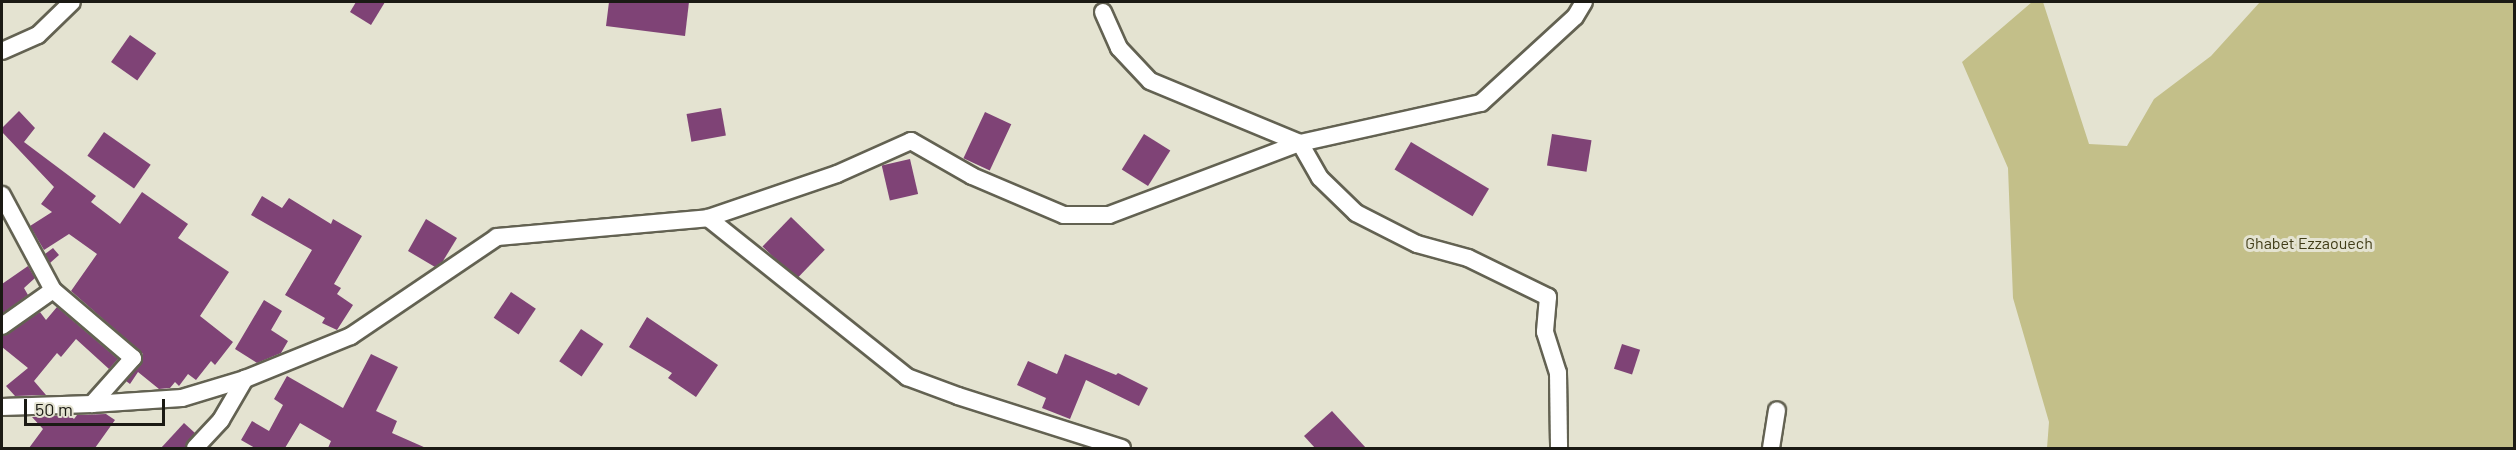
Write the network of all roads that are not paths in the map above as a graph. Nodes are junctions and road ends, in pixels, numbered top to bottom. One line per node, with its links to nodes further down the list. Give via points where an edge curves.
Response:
1 (72, 2): 4 (street, via 38,35)
2 (1584, 2): 5 (street, via 1575,17 1481,103)
3 (1103, 12): 5 (street, via 1119,48 1150,81)
4 (2, 51)
5 (1300, 143): 7 (street, via 1109,215 1064,215 972,176 911,141 837,174); 16 (street, via 1320,178 1356,213 1417,244 1468,258 1548,297 1545,332 1557,373)
6 (2, 195): 8 (street)
7 (708, 218): 10 (street, via 497,237 351,336); 15 (street, via 907,377)
8 (53, 290): 9 (street); 11 (street, via 134,358)
9 (2, 326)
10 (245, 379): 11 (street, via 182,398); 14 (street, via 221,420)
11 (92, 404): 12 (street)
12 (2, 407)
13 (1777, 410): 17 (street)
14 (195, 448)
15 (1122, 448)
16 (1559, 448)
17 (1771, 448)

